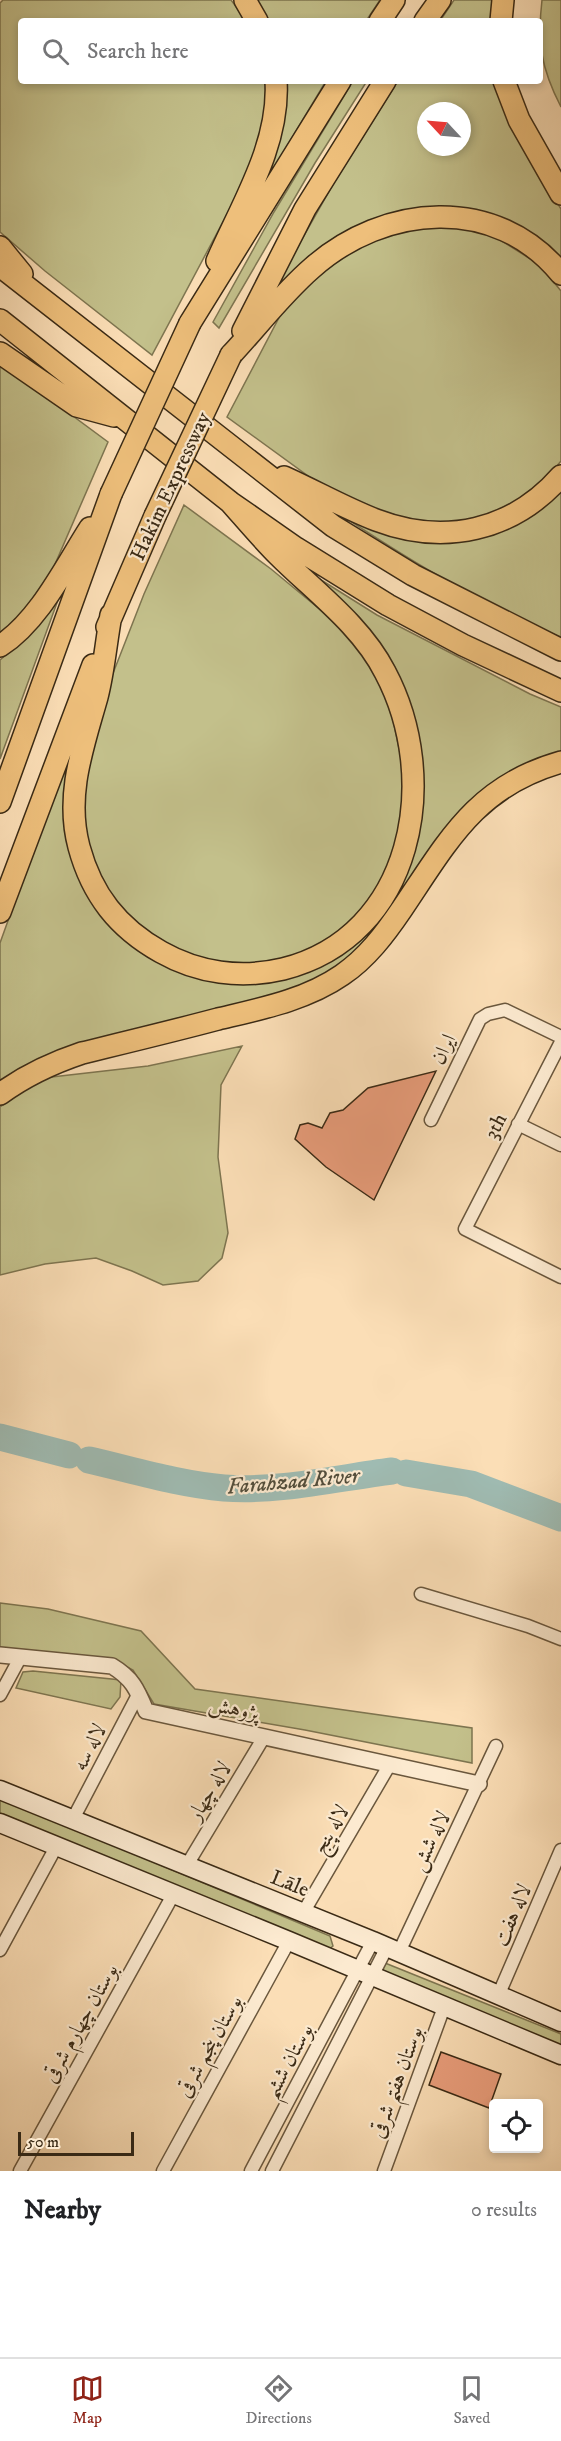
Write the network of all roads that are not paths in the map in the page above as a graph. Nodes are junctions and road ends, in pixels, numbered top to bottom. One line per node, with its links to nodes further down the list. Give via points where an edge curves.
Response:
1 (245, 0): 5 (highway)
2 (394, 0): 6 (highway)
3 (440, 0): 7 (highway)
4 (503, 0): 8 (highway)
5 (255, 18)
6 (382, 18)
7 (427, 18)
8 (501, 18)
9 (276, 84): 19 (highway, via 275,117 265,153)
10 (338, 84): 19 (highway)
11 (383, 84): 21 (highway, Hakim Expressway, via 305,209)
12 (505, 84): 13 (highway, via 519,120)
13 (561, 194)
14 (0, 247): 17 (highway)
15 (0, 266): 17 (highway)
16 (561, 274): 21 (highway, via 539,252 492,225 440,216 408,219 360,236 326,256 296,282)
17 (39, 295): 23 (highway)
18 (0, 320): 22 (highway)
19 (190, 323): 25 (highway, bridge)
20 (0, 353): 22 (highway, via 77,406)
21 (231, 355): 27 (highway, Hakim Expressway, bridge)
22 (123, 419): 26 (highway)
23 (252, 463): 24 (highway, via 378,521 448,533 500,523 526,508); 29 (highway, via 333,526 375,553)
24 (561, 476)
25 (111, 494): 28 (highway, via 44,602); 32 (highway)
26 (230, 502): 27 (highway, via 369,647 394,691 410,748 413,809 402,860 374,912 328,951 298,965 266,973 242,975 205,969 149,946 120,923 100,896 79,845 74,787 97,695); 30 (highway, via 388,605)
27 (111, 615): 33 (highway, Hakim Expressway)
28 (0, 646)
29 (561, 650)
30 (561, 691)
31 (561, 762): 35 (highway, via 507,785 476,809 387,931 342,976 276,1005 53,1063)
32 (0, 802)
33 (0, 912)
34 (561, 1040): 36 (street, ایران, via 505,1010 488,1014 480,1019); 37 (street, 3th)
35 (0, 1094)
36 (431, 1120)
37 (518, 1124): 38 (street); 39 (street, 3th, via 465,1229)
38 (561, 1145)
39 (561, 1277)
40 (421, 1594): 41 (street)
41 (561, 1639)
42 (0, 1655): 43 (street, پژوهش)
43 (20, 1658): 44 (street, پژوهش, via 112,1666 127,1675); 45 (street)
44 (139, 1693): 46 (street, پژوهش, via 146,1711); 51 (street, لاله سه)
45 (0, 1695)
46 (264, 1737): 48 (street, پژوهش); 55 (street, لاله چهار)
47 (496, 1746): 49 (street, لاله شش)
48 (390, 1764): 49 (street, پژوهش); 57 (street, لاله پنج)
49 (479, 1784): 59 (street, لاله شش)
50 (0, 1790): 51 (main road, Lāle)
51 (73, 1820): 55 (main road, Lāle)
52 (0, 1823): 53 (main road)
53 (56, 1847): 56 (main road); 60 (street)
54 (561, 1850): 62 (street, لاله هفت)
55 (187, 1865): 57 (main road, Lāle)
56 (173, 1895): 58 (main road); 66 (street, بوستان چهارم شرقی)
57 (303, 1913): 59 (main road, Lāle)
58 (289, 1941): 61 (main road); 67 (street, بوستان پنجم شرقی)
59 (386, 1947): 61 (street, لاله شش); 62 (main road, Lāle)
60 (0, 1950)
61 (366, 1973): 63 (main road); 68 (street, بوستان ششم); 69 (street, بوستان ششم)
62 (498, 1996): 64 (main road, Lāle)
63 (444, 2007): 65 (main road); 70 (street, بوستان هفتم شرقی)
64 (561, 2022)
65 (561, 2055)
66 (20, 2171)
67 (162, 2171)
68 (251, 2171)
69 (272, 2171)
70 (384, 2171)

